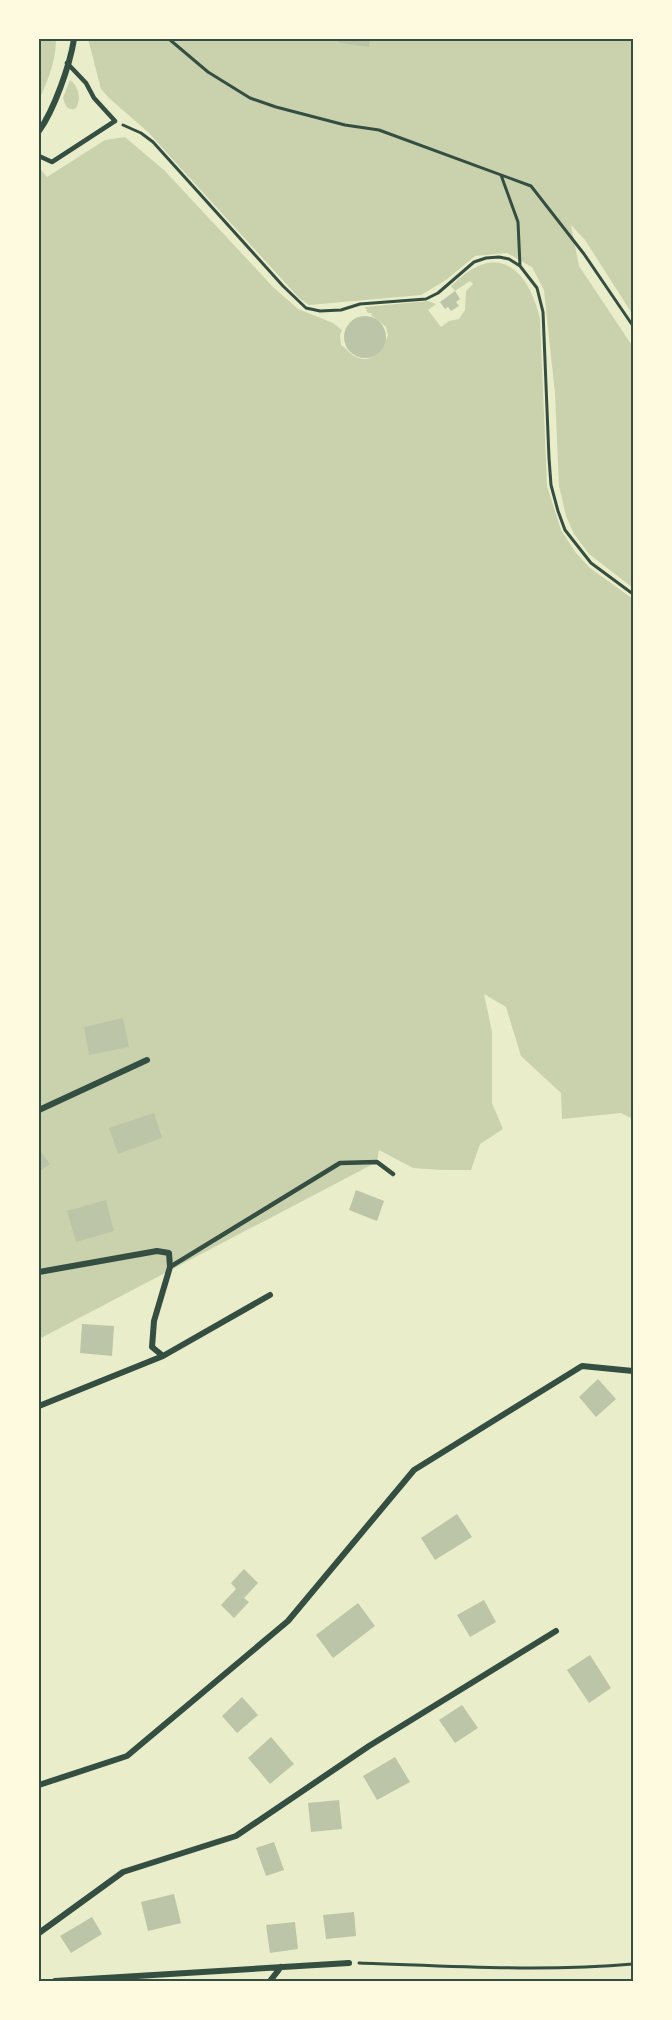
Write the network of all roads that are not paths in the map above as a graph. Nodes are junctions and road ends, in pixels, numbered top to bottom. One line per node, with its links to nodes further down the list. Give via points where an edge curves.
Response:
1 (73, 41): 2 (street)
2 (67, 63): 3 (street, via 62,84); 4 (lane, via 115,121 52,162)
3 (39, 131)
4 (39, 156)
5 (147, 1060): 6 (street)
6 (39, 1110)
7 (393, 1174): 8 (lane, via 376,1162 340,1163)
8 (170, 1267): 9 (street, via 169,1253 157,1251); 11 (street, via 154,1321 152,1347)
9 (39, 1272)
10 (270, 1295): 11 (street)
11 (163, 1356): 13 (street)
12 (633, 1371): 15 (street, via 582,1366 414,1470 288,1621 127,1756)
13 (39, 1406)
14 (556, 1631): 16 (street, via 369,1746 236,1836 123,1872)
15 (39, 1785)
16 (39, 1933)
17 (349, 1963): 18 (street)
18 (281, 1967): 19 (street); 20 (street)
19 (55, 1981)
20 (270, 1981)

